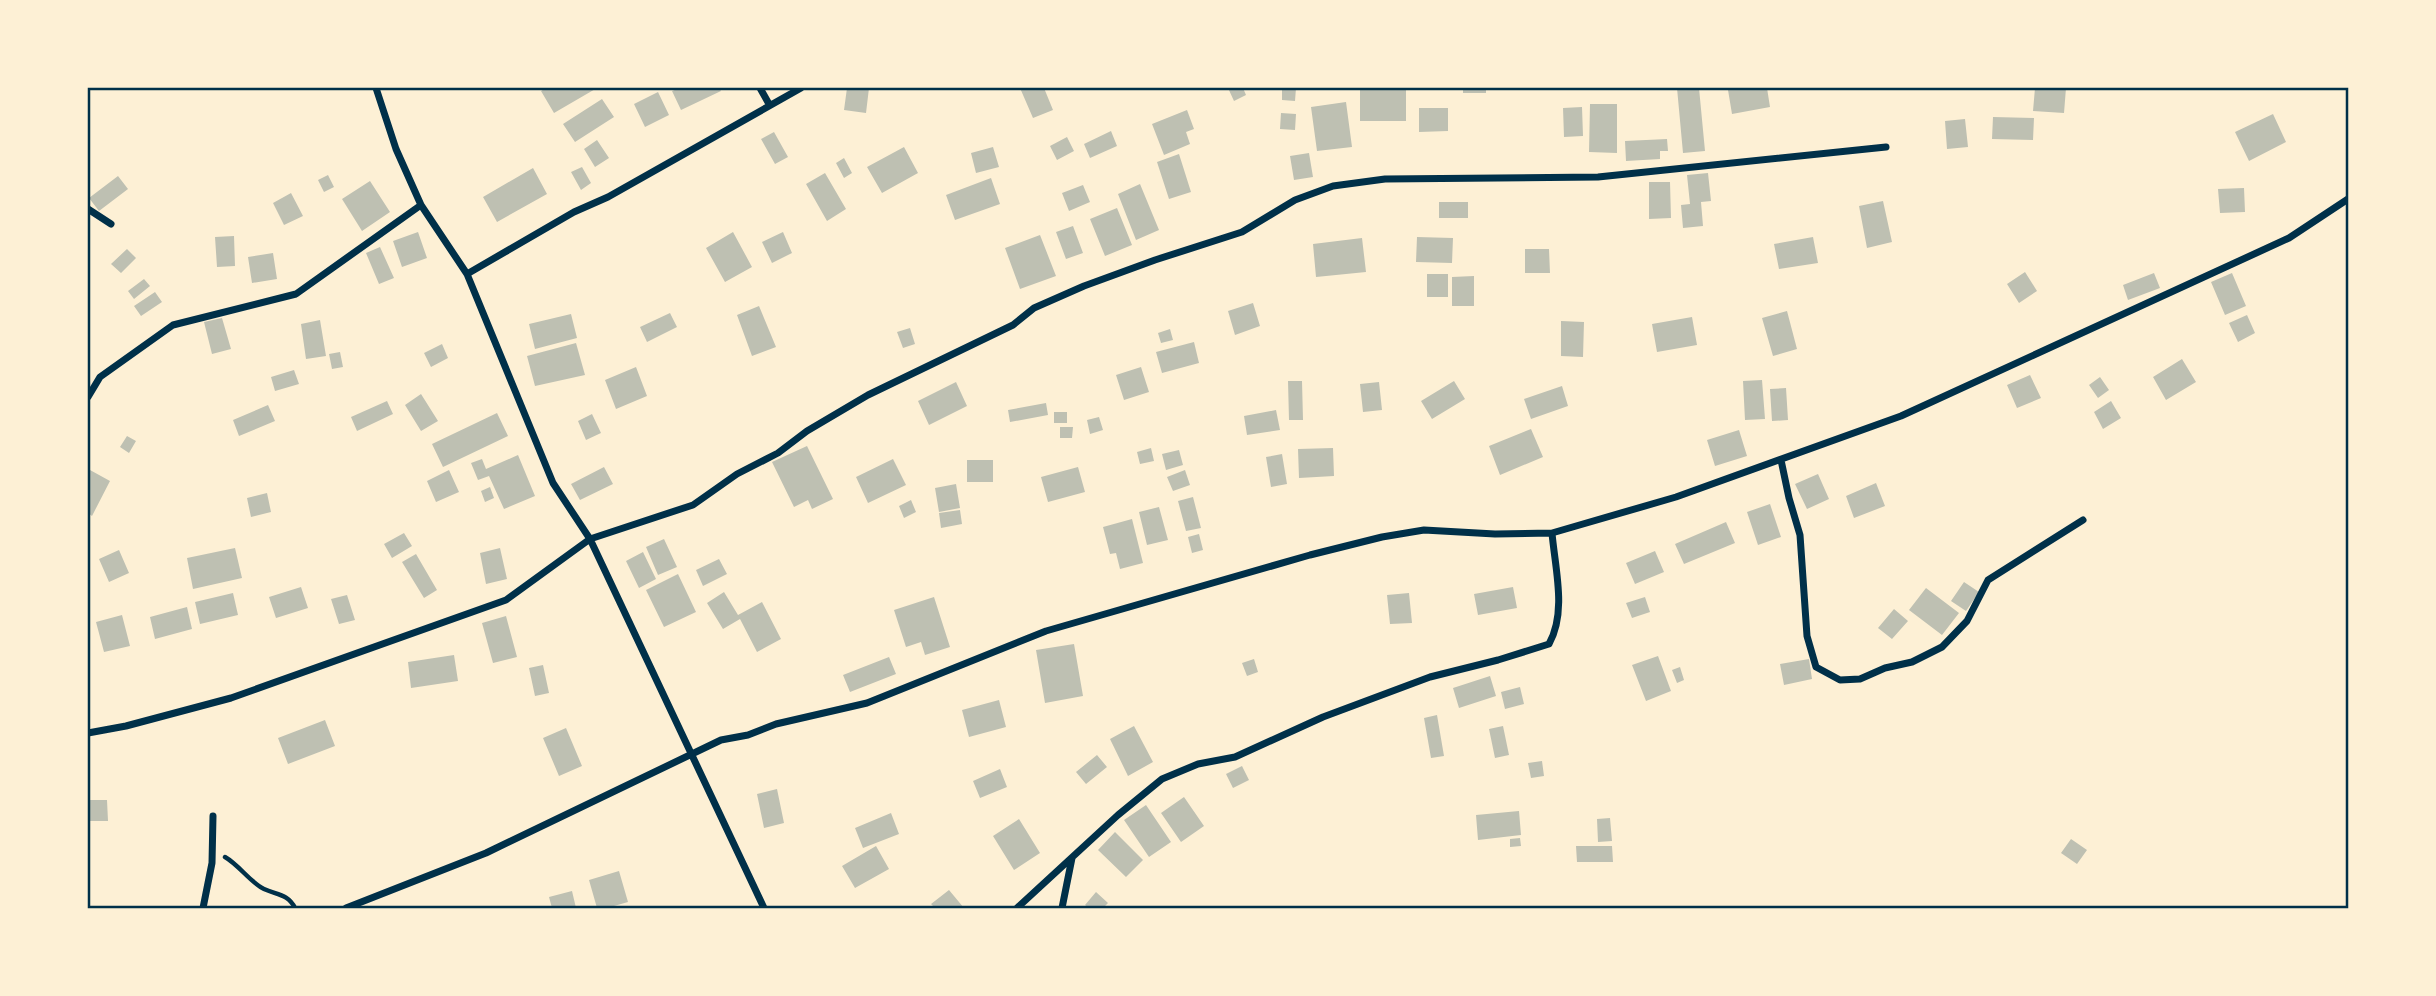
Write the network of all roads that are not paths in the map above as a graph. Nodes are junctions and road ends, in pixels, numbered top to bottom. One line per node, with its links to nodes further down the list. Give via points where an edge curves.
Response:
1 (376, 88): 7 (street)
2 (760, 88): 4 (street)
3 (801, 88): 4 (street)
4 (769, 104): 10 (street)
5 (1886, 147): 15 (street, via 1598,177 1385,179 1333,186 1295,200 1242,232 1155,260 1034,308 1013,325 869,395 693,505)
6 (2348, 199): 12 (street, via 2289,238 1901,416)
7 (421, 205): 10 (street); 11 (street, via 296,294 173,325 100,377)
8 (88, 209): 9 (street)
9 (111, 224)
10 (467, 274): 15 (street, via 553,483)
11 (88, 397)
12 (1781, 460): 13 (street, via 1800,535 1810,646 1816,667 1840,680 1860,679 1942,647 1966,621 1988,580); 14 (street, via 1676,498)
13 (2083, 520)
14 (1552, 533): 17 (street, via 1424,530 1310,555 1046,631 867,702 721,740); 19 (street, via 1559,602 1556,633 1549,644 1430,677 1323,717 1235,757 1198,764 1162,779)
15 (590, 539): 16 (street, via 506,600 232,698); 17 (street)
16 (88, 733)
17 (691, 756): 21 (street, via 486,853); 22 (street)
18 (213, 816): 20 (street, via 212,863)
19 (1072, 858): 23 (street); 24 (street)
20 (203, 908)
21 (346, 908)
22 (764, 908)
23 (1017, 908)
24 (1062, 908)

